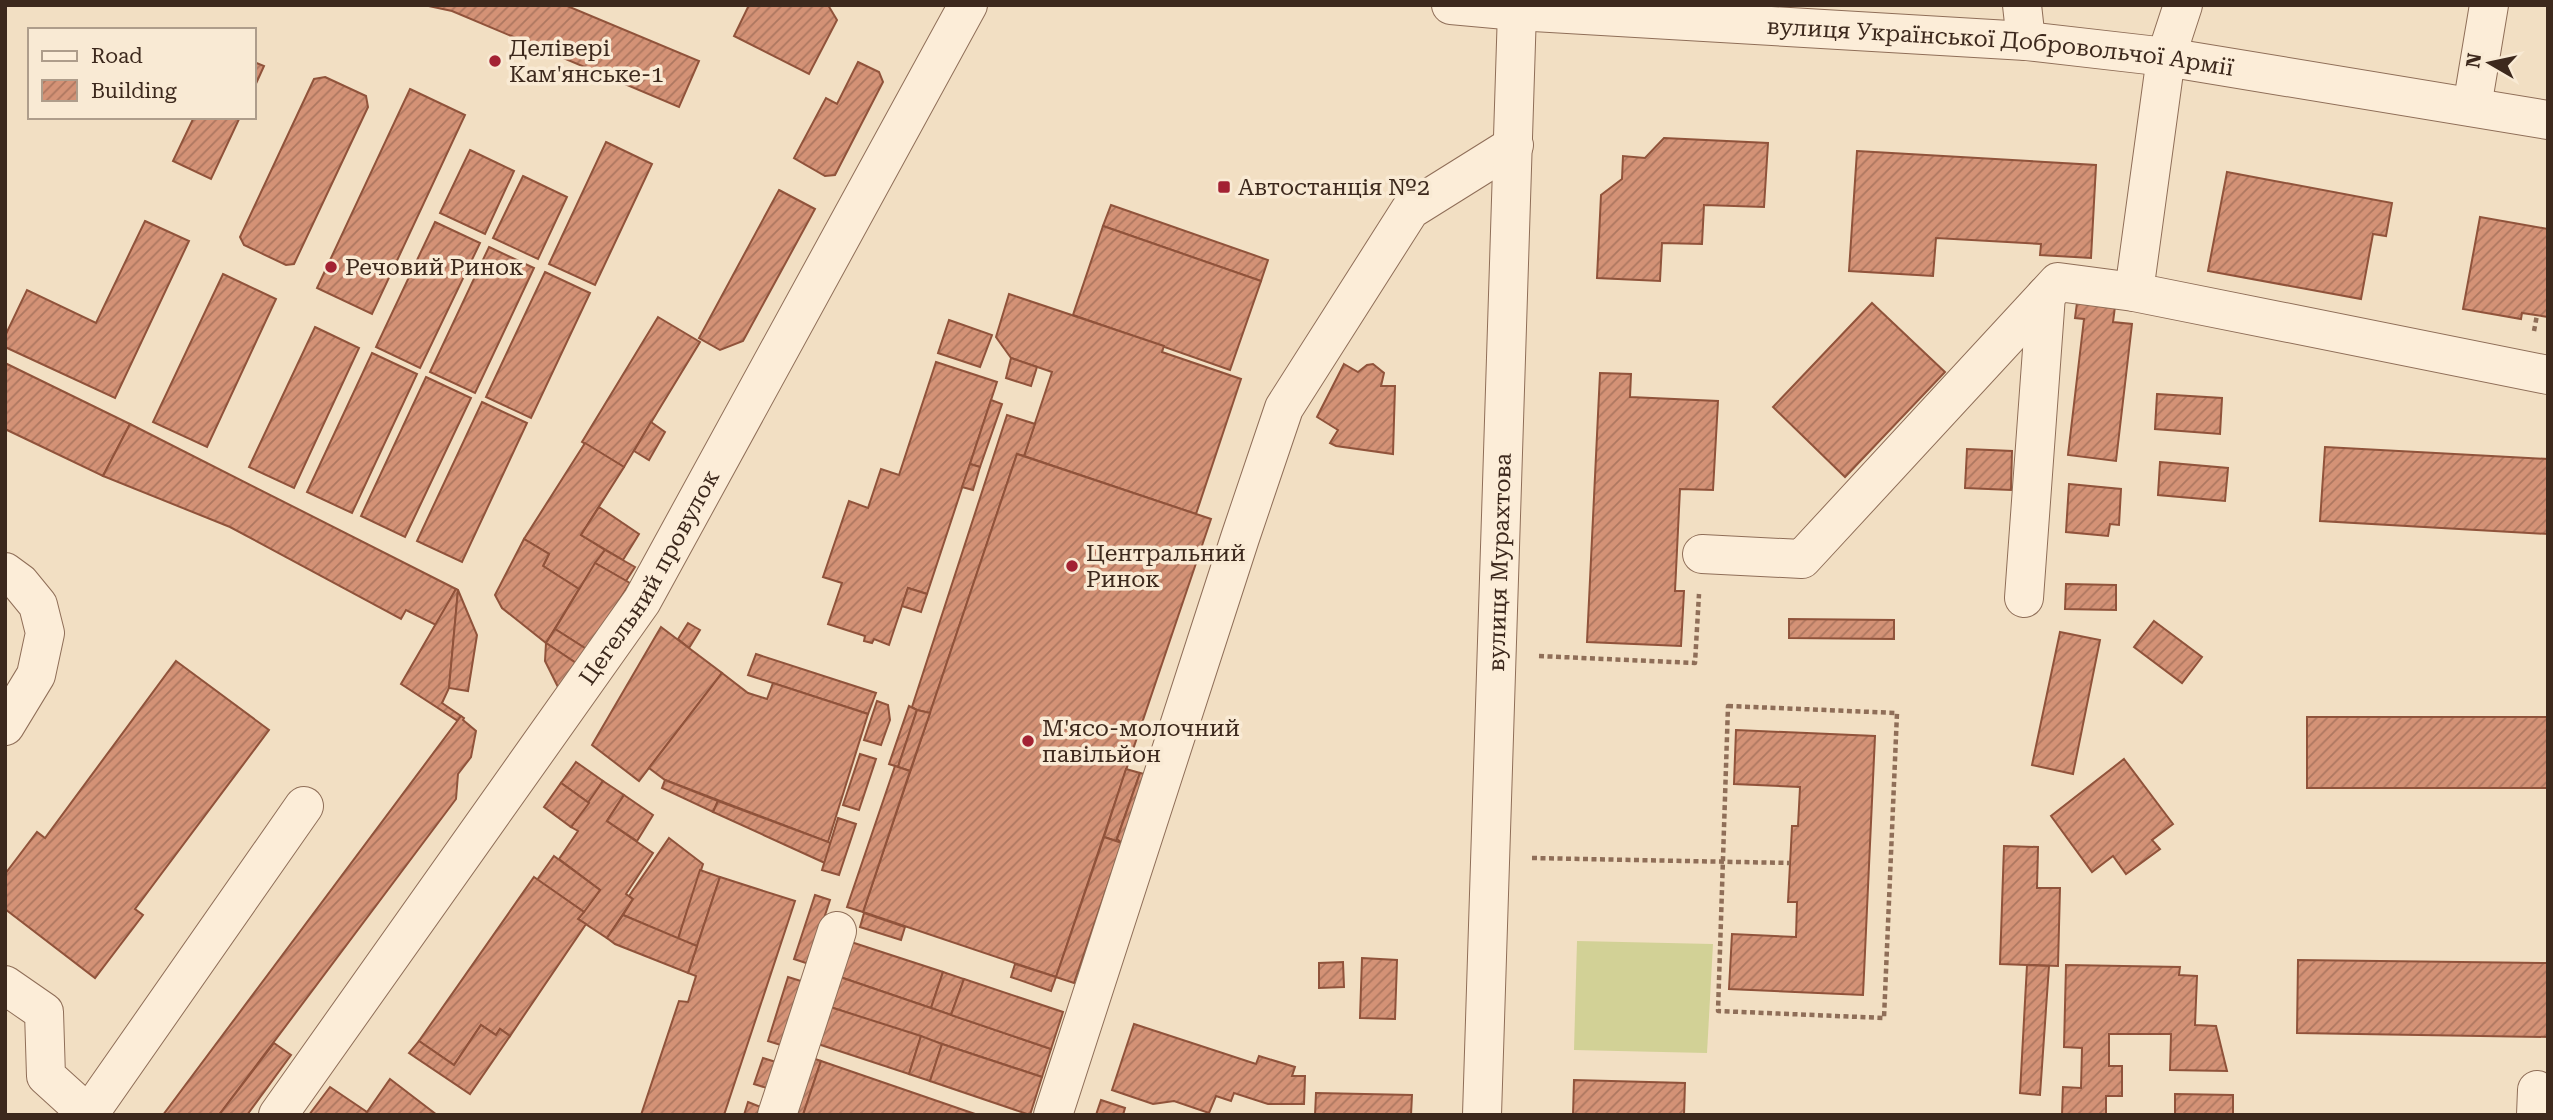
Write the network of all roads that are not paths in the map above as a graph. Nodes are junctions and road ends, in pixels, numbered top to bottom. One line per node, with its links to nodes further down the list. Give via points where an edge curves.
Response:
1 (968, 5): 22 (street, Цегельний провулок, via 642,601)
2 (1451, 5): 5 (street, вулиця Української Добровольчої Армії)
3 (2183, 5): 7 (street)
4 (2489, 5): 8 (street)
5 (1517, 11): 6 (street, вулиця Української Добровольчої Армії); 10 (street, вулиця Мурахтова)
6 (2024, 23): 7 (street, вулиця Української Добровольчої Армії)
7 (2166, 57): 8 (street, вулиця Української Добровольчої Армії); 11 (street)
8 (2472, 107): 9 (street, вулиця Української Добровольчої Армії)
9 (2548, 120)
10 (1514, 145): 24 (street, via 1410,210 1284,408); 25 (street, вулиця Мурахтова)
11 (2134, 292): 12 (street, via 2058,282); 13 (street)
12 (2046, 295): 14 (street, via 1802,559); 16 (street)
13 (2548, 375)
14 (1702, 554)
15 (5, 572): 17 (street, via 38,605 45,633 36,675)
16 (2024, 598)
17 (5, 726)
18 (303, 806): 21 (street)
19 (837, 931): 23 (street)
20 (5, 985): 21 (street, via 44,1012 46,1076)
21 (89, 1114)
22 (278, 1115)
23 (776, 1115)
24 (1053, 1115)
25 (1482, 1115)

